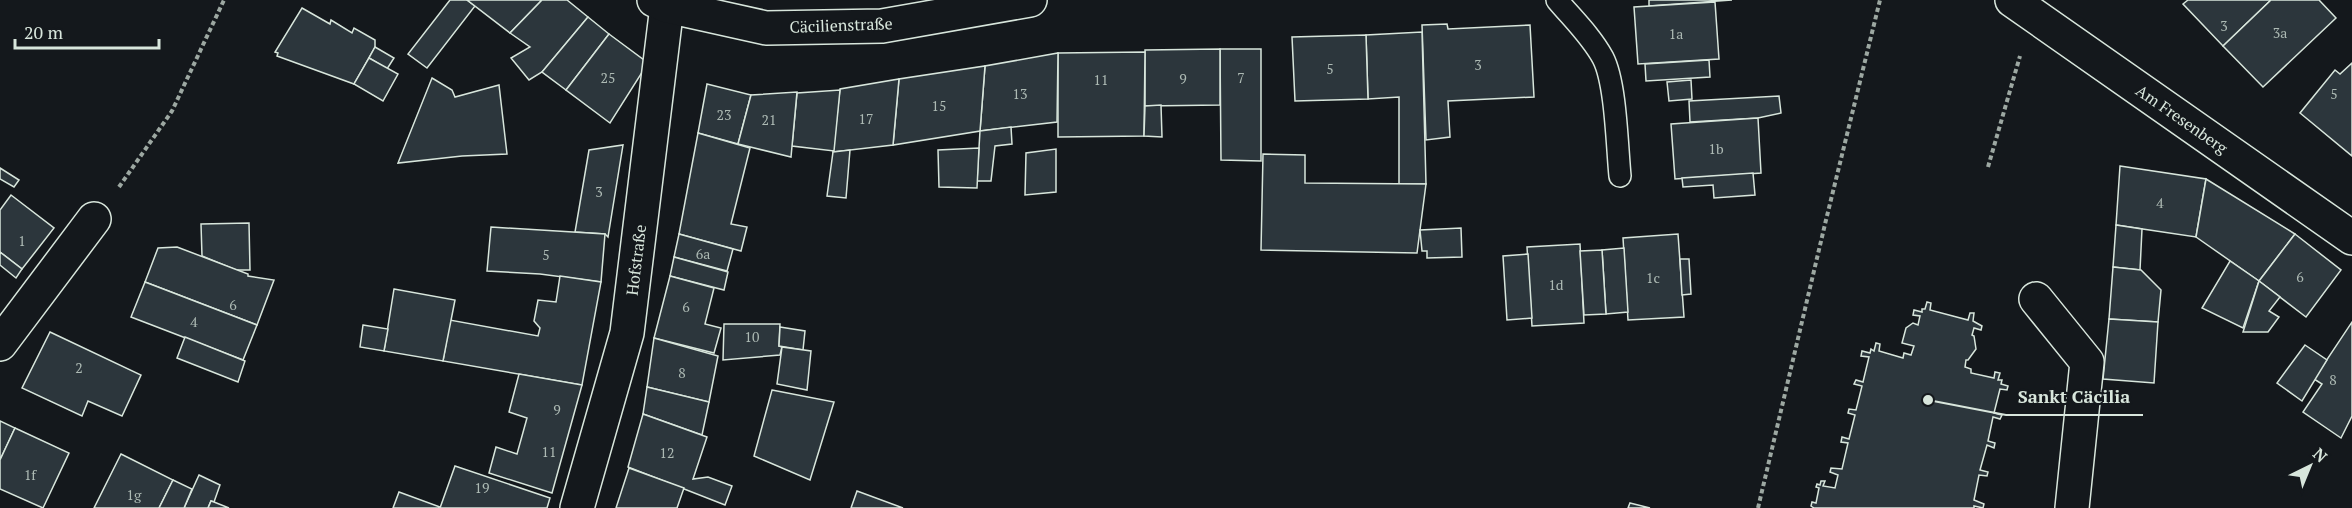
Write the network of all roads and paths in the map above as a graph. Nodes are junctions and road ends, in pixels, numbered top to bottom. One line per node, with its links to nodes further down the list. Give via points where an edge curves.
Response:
1 (224, 0): 11 (path, via 172,111)
2 (1030, 0): 7 (street, Cäcilienstraße, via 882,26 766,28)
3 (1557, 0): 10 (lane, via 1604,60 1611,85)
4 (1880, 0): 16 (path)
5 (2012, 0): 12 (street, Am Fresenberg)
6 (660, 3): 7 (street, Cäcilienstraße); 15 (street, Hofstraße, via 627,333)
7 (704, 7)
8 (2015, 67): 9 (path)
9 (1988, 167)
10 (1620, 176)
11 (94, 219): 14 (street)
12 (2352, 238)
13 (2036, 299): 17 (street, via 2087,362)
14 (0, 344)
15 (577, 508)
16 (1758, 508)
17 (2072, 508)

